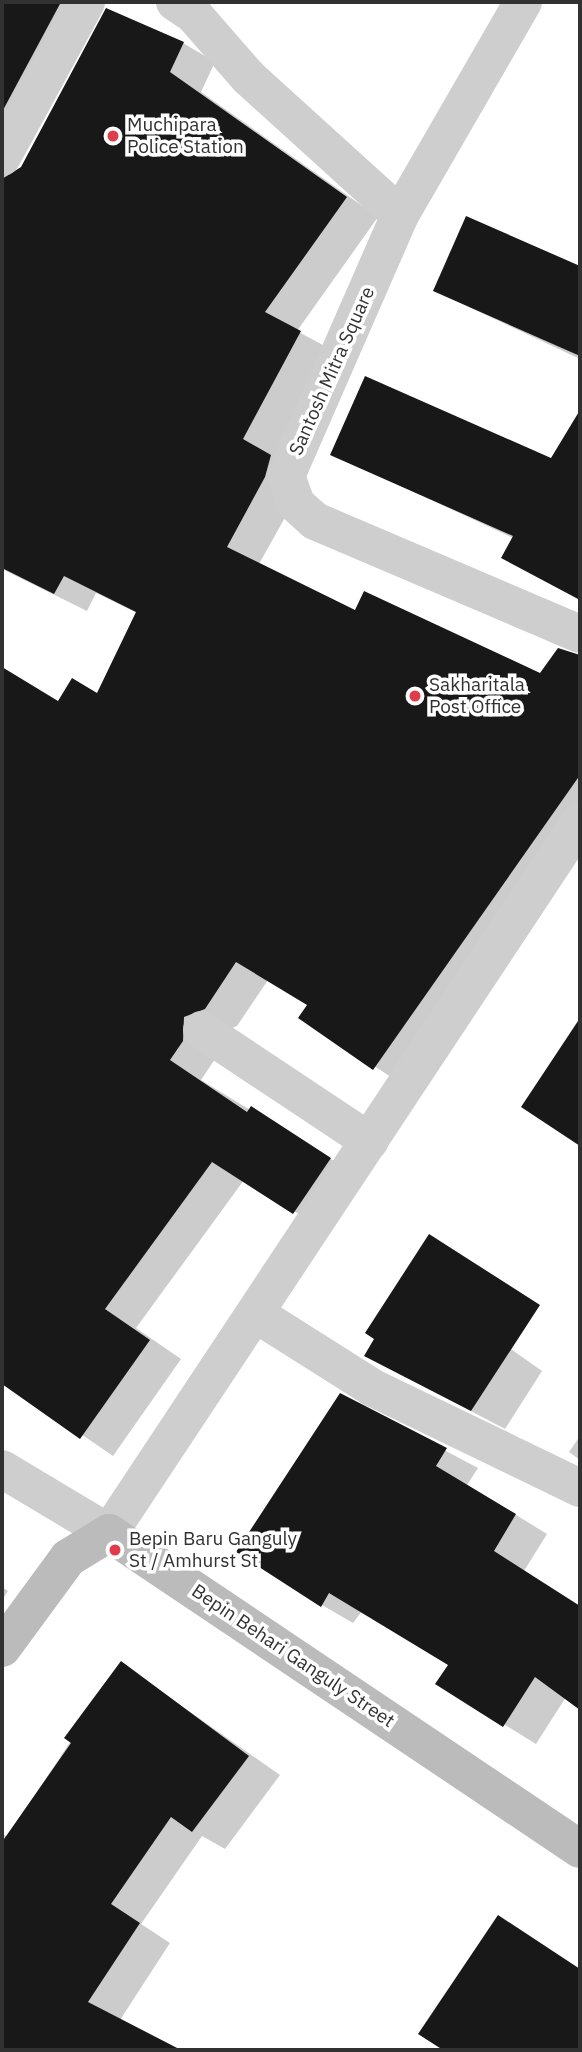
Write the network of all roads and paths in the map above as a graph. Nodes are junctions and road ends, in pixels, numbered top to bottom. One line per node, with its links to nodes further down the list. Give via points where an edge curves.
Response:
1 (86, 2): 4 (street)
2 (523, 2): 5 (street, Santosh Mitra Square)
3 (190, 6): 5 (street, via 248,77)
4 (2, 157)
5 (400, 215): 6 (street, Santosh Mitra Square, via 286,475 296,504 315,521)
6 (580, 634)
7 (580, 824): 9 (street)
8 (202, 1030): 9 (street)
9 (369, 1140): 10 (street)
10 (256, 1314): 12 (street, via 373,1388); 13 (street)
11 (2, 1469): 13 (street, Bepin Behari Ganguly Street)
12 (580, 1488)
13 (109, 1533): 14 (main road, via 68,1558); 15 (main road, Bepin Behari Ganguly Street)
14 (2, 1648)
15 (580, 1849)

